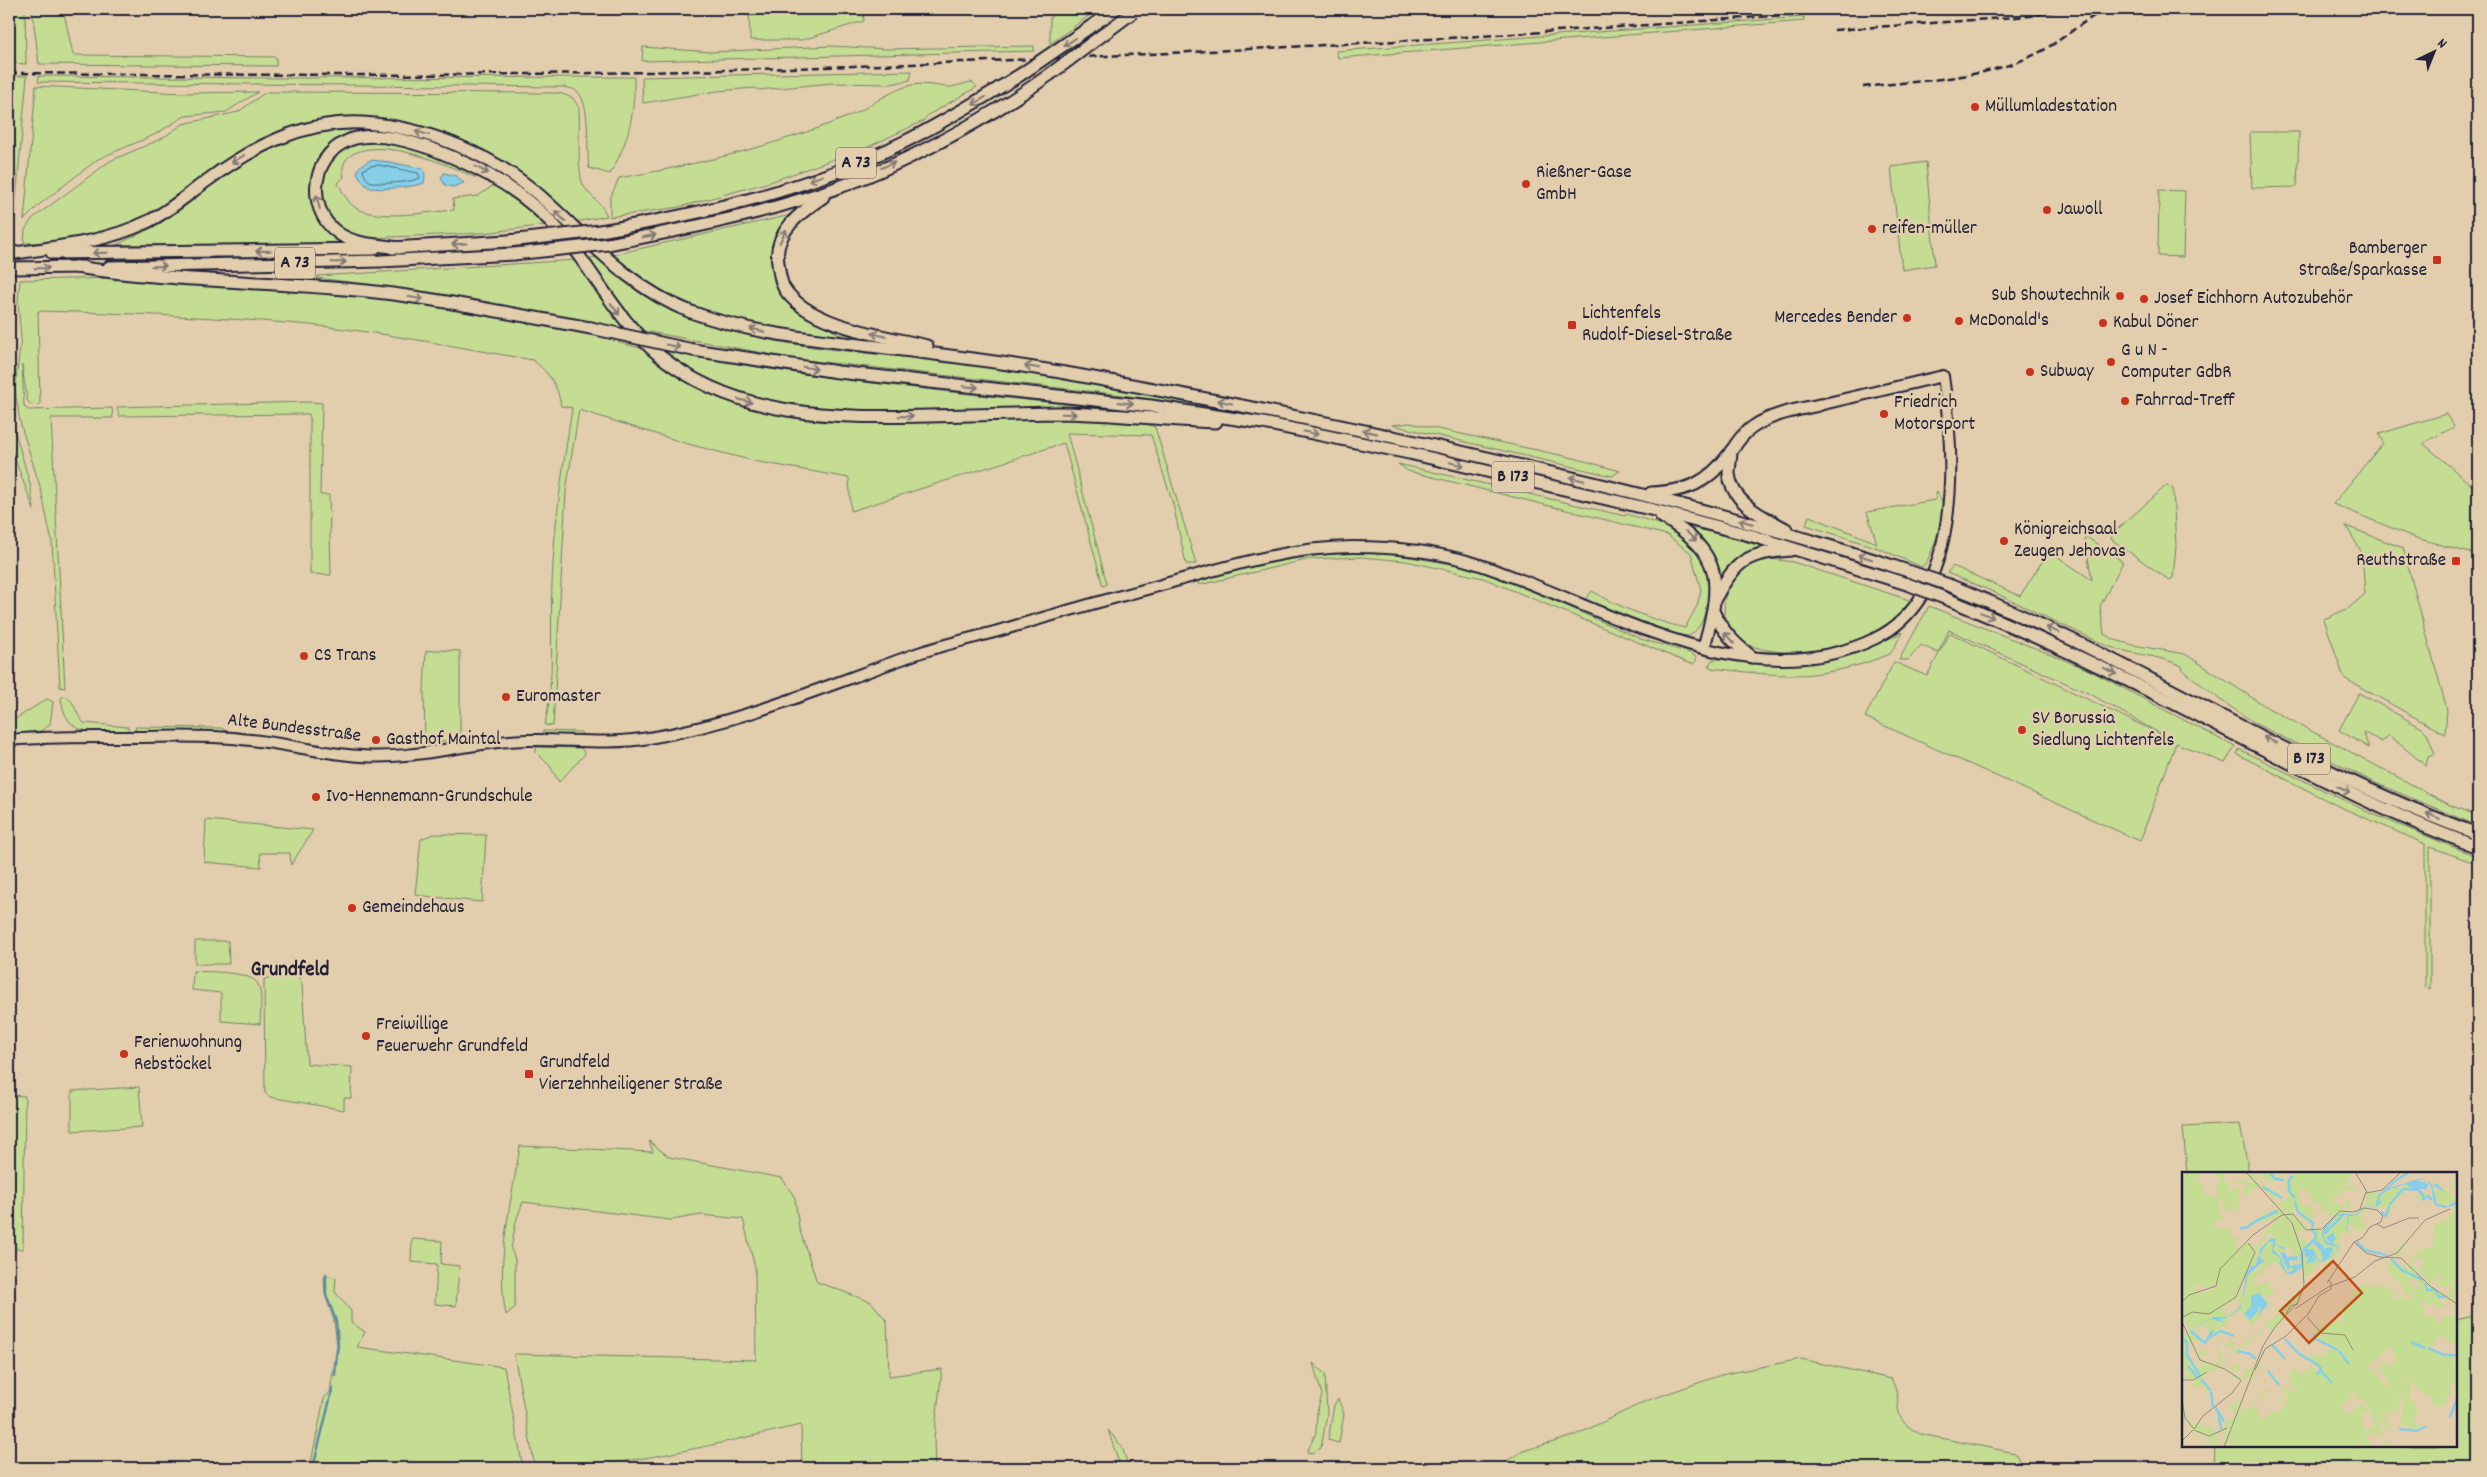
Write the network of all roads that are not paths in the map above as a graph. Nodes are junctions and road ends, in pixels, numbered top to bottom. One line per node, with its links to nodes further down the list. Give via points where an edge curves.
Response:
1 (1135, 10): 3 (highway, A 73, one-way to 1, bridge, via 937,142 1049,75)
2 (1112, 11): 4 (highway, A 73, one-way to 4, bridge, via 1020,75 918,135 852,165 740,202 600,231)
3 (843, 184): 6 (highway, A 73, one-way to 3, bridge, via 381,261 514,254 608,244 747,215 805,199); 8 (highway, one-way to 3, via 826,320 808,311 784,288 777,259 784,232 809,206)
4 (399, 248): 5 (highway, A 73, one-way to 5); 10 (highway, one-way to 10, via 350,240 338,234 322,213 316,189 319,171 327,156 356,138 402,140 482,169 500,181 532,205 562,235 640,338 680,370 732,397 786,411 839,416 1066,413)
5 (9, 254): 8 (highway, one-way to 5, via 766,332 685,309 660,298 615,268 534,191 508,172 455,144 394,126 331,125 281,137 236,160 149,222 112,236)
6 (76, 267): 7 (highway, A 73, one-way to 6); 10 (highway, one-way to 10, bridge, via 127,275 368,292 481,308 693,350 838,372 1142,405)
7 (9, 268)
8 (978, 359): 12 (highway, B 173, one-way to 8, via 1418,442 1221,401)
9 (1819, 405): 11 (highway, via 1787,412 1754,426); 19 (main road, Alte Bundesstraße, via 1943,376 1951,452 1950,494 1936,565 1916,604 1890,630 1854,647 1801,658)
10 (1263, 423): 13 (highway, B 173, one-way to 13, via 1410,453)
11 (1731, 451): 12 (highway, via 1715,472 1694,486 1676,492); 14 (highway, via 1730,474 1735,493 1764,517)
12 (1639, 494): 14 (highway, B 173, one-way to 12)
13 (1650, 510): 15 (highway, B 173); 16 (highway, one-way to 16, via 1697,540 1714,575)
14 (1810, 540): 21 (highway, B 173, one-way to 14, bridge, via 2377,792 2070,638 1946,584)
15 (1799, 550): 16 (highway, via 1760,553 1741,562); 22 (highway, B 173, one-way to 22, bridge, via 1942,597 2083,658 2372,804)
16 (1716, 597): 17 (highway)
17 (1714, 613): 18 (highway); 19 (highway, one-way to 17, via 1724,632)
18 (1704, 647): 19 (main road, Alte Bundesstraße); 20 (main road, Alte Bundesstraße, via 1625,624 1467,561 1395,548 1314,549 1267,557 1114,598 920,653 744,715 630,741 480,743 378,757 197,736)
19 (1752, 656)
20 (9, 740)
21 (2478, 834)
22 (2478, 847)

